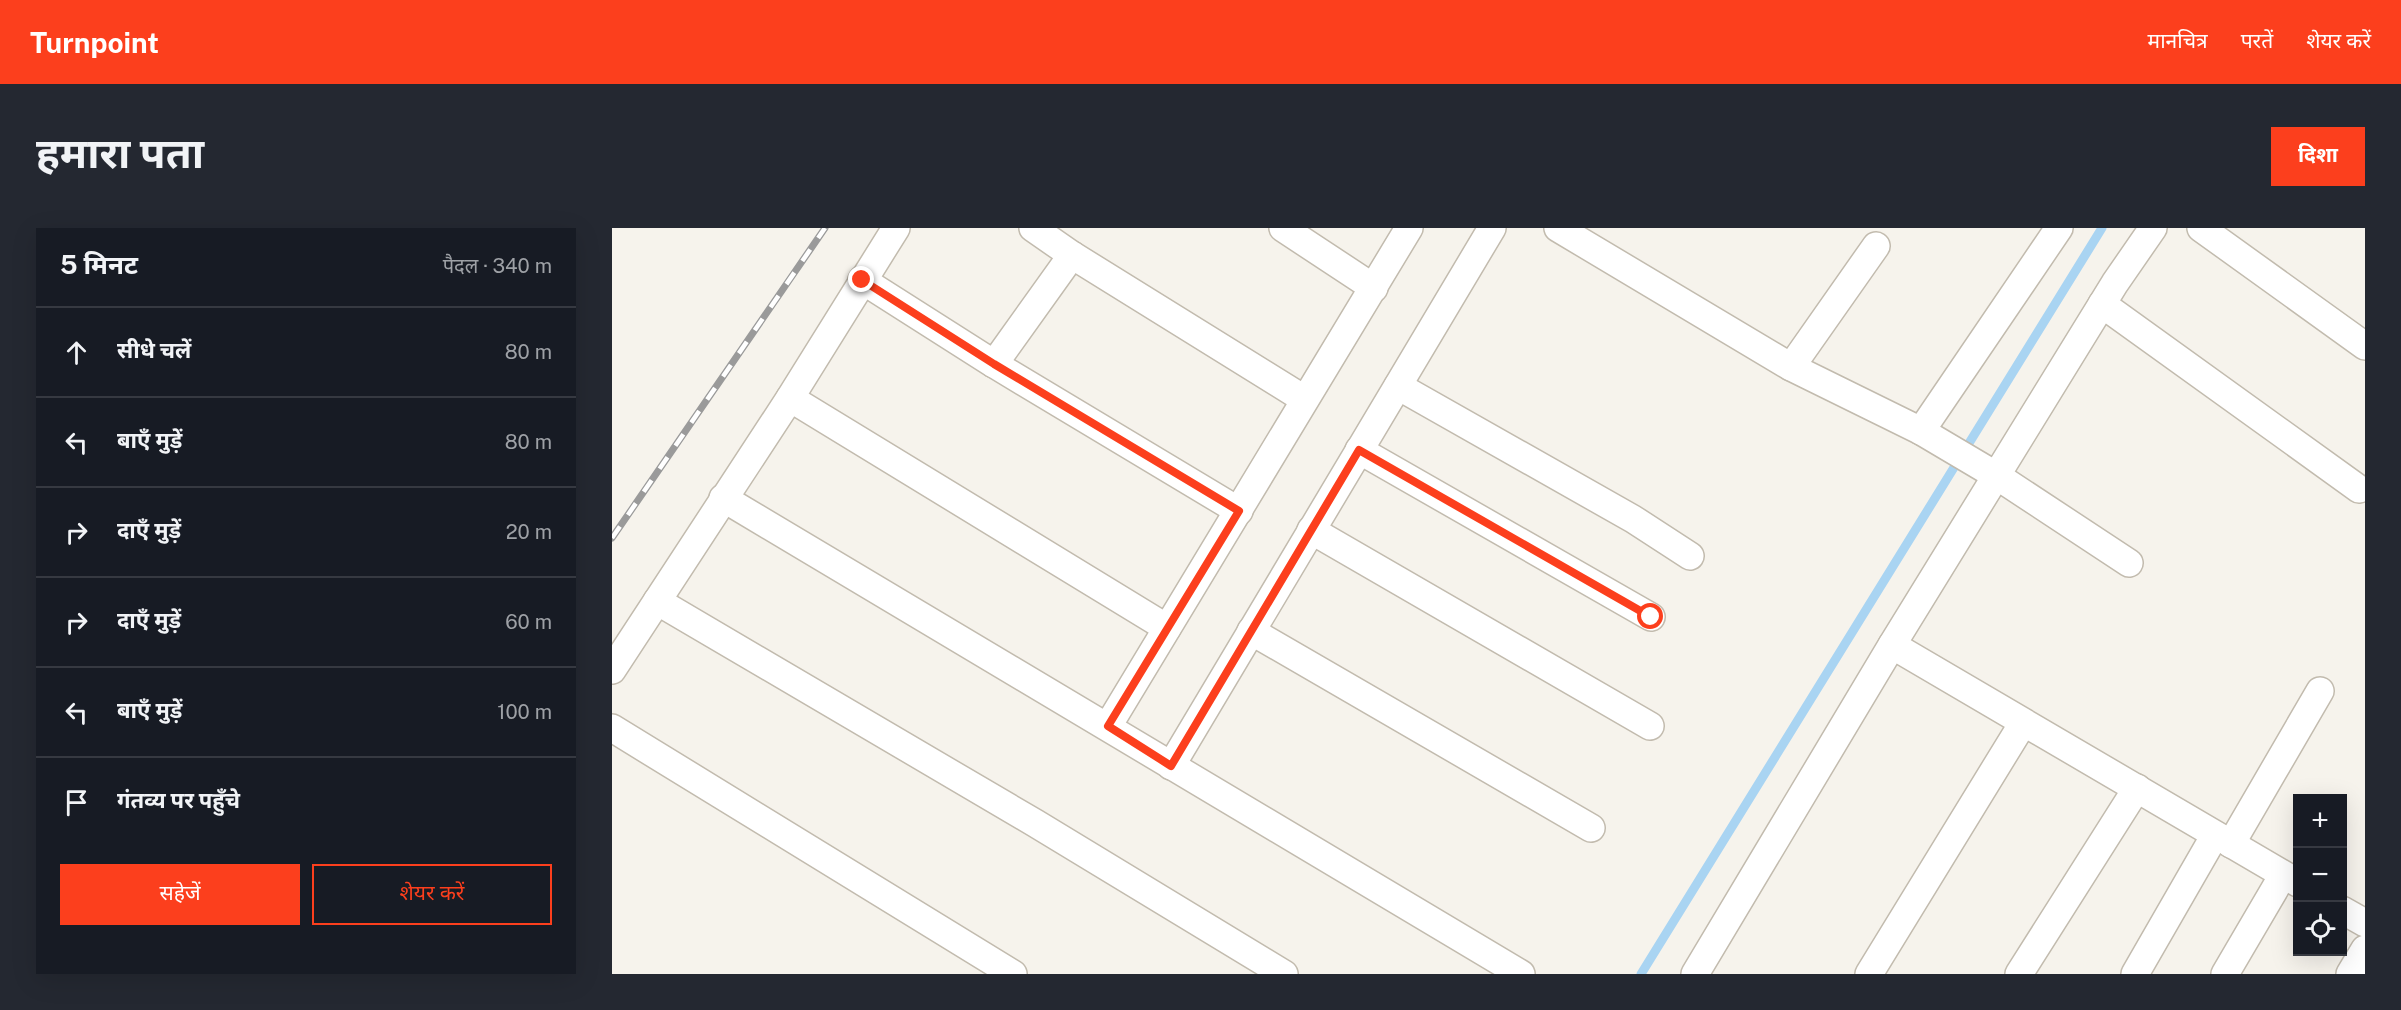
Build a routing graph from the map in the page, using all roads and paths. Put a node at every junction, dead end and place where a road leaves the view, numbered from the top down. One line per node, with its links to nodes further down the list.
1 (896, 228): 12 (street)
2 (1033, 228): 11 (street)
3 (1283, 228): 13 (street)
4 (1409, 228): 13 (street)
5 (1492, 228): 18 (street)
6 (1558, 228): 17 (street)
7 (2059, 228): 21 (street)
8 (2153, 228): 14 (street)
9 (2201, 228): 15 (street)
10 (1876, 246): 17 (street)
11 (1072, 255): 16 (street); 20 (street)
12 (862, 280): 16 (street); 19 (street)
13 (1374, 288): 20 (street)
14 (2103, 304): 23 (street); 24 (street)
15 (2365, 346)
16 (994, 364): 26 (street)
17 (1791, 367): 21 (street)
18 (1398, 386): 22 (street); 28 (street)
19 (790, 398): 25 (street); 32 (street)
20 (1304, 399): 26 (street)
21 (1921, 432): 23 (street)
22 (1359, 450): 27 (street); 31 (street)
23 (1997, 476): 29 (street); 34 (street)
24 (2359, 489)
25 (723, 498): 30 (street); 38 (street)
26 (1239, 511): 32 (street)
27 (1311, 530): 33 (street); 39 (street)
28 (1690, 556)
29 (2129, 563)
30 (657, 601): 35 (street); 51 (street)
31 (1651, 617)
32 (1167, 628): 38 (street)
33 (1251, 631): 41 (street); 43 (street)
34 (1892, 645): 37 (street); 52 (street)
35 (612, 670)
36 (2320, 691): 44 (street)
37 (2023, 723): 42 (street); 53 (street)
38 (1108, 726): 41 (street)
39 (1650, 726)
40 (612, 728): 50 (street)
41 (1171, 766): 49 (street)
42 (2137, 788): 44 (street); 54 (street)
43 (1591, 828)
44 (2223, 840): 45 (street); 55 (street)
45 (2290, 879): 56 (street)
46 (2347, 912): 47 (street)
47 (2365, 923)
48 (2365, 950): 57 (street)
49 (1518, 973)
50 (1013, 974)
51 (1284, 974)
52 (1695, 974)
53 (1869, 974)
54 (2019, 974)
55 (2135, 974)
56 (2225, 974)
57 (2350, 974)

